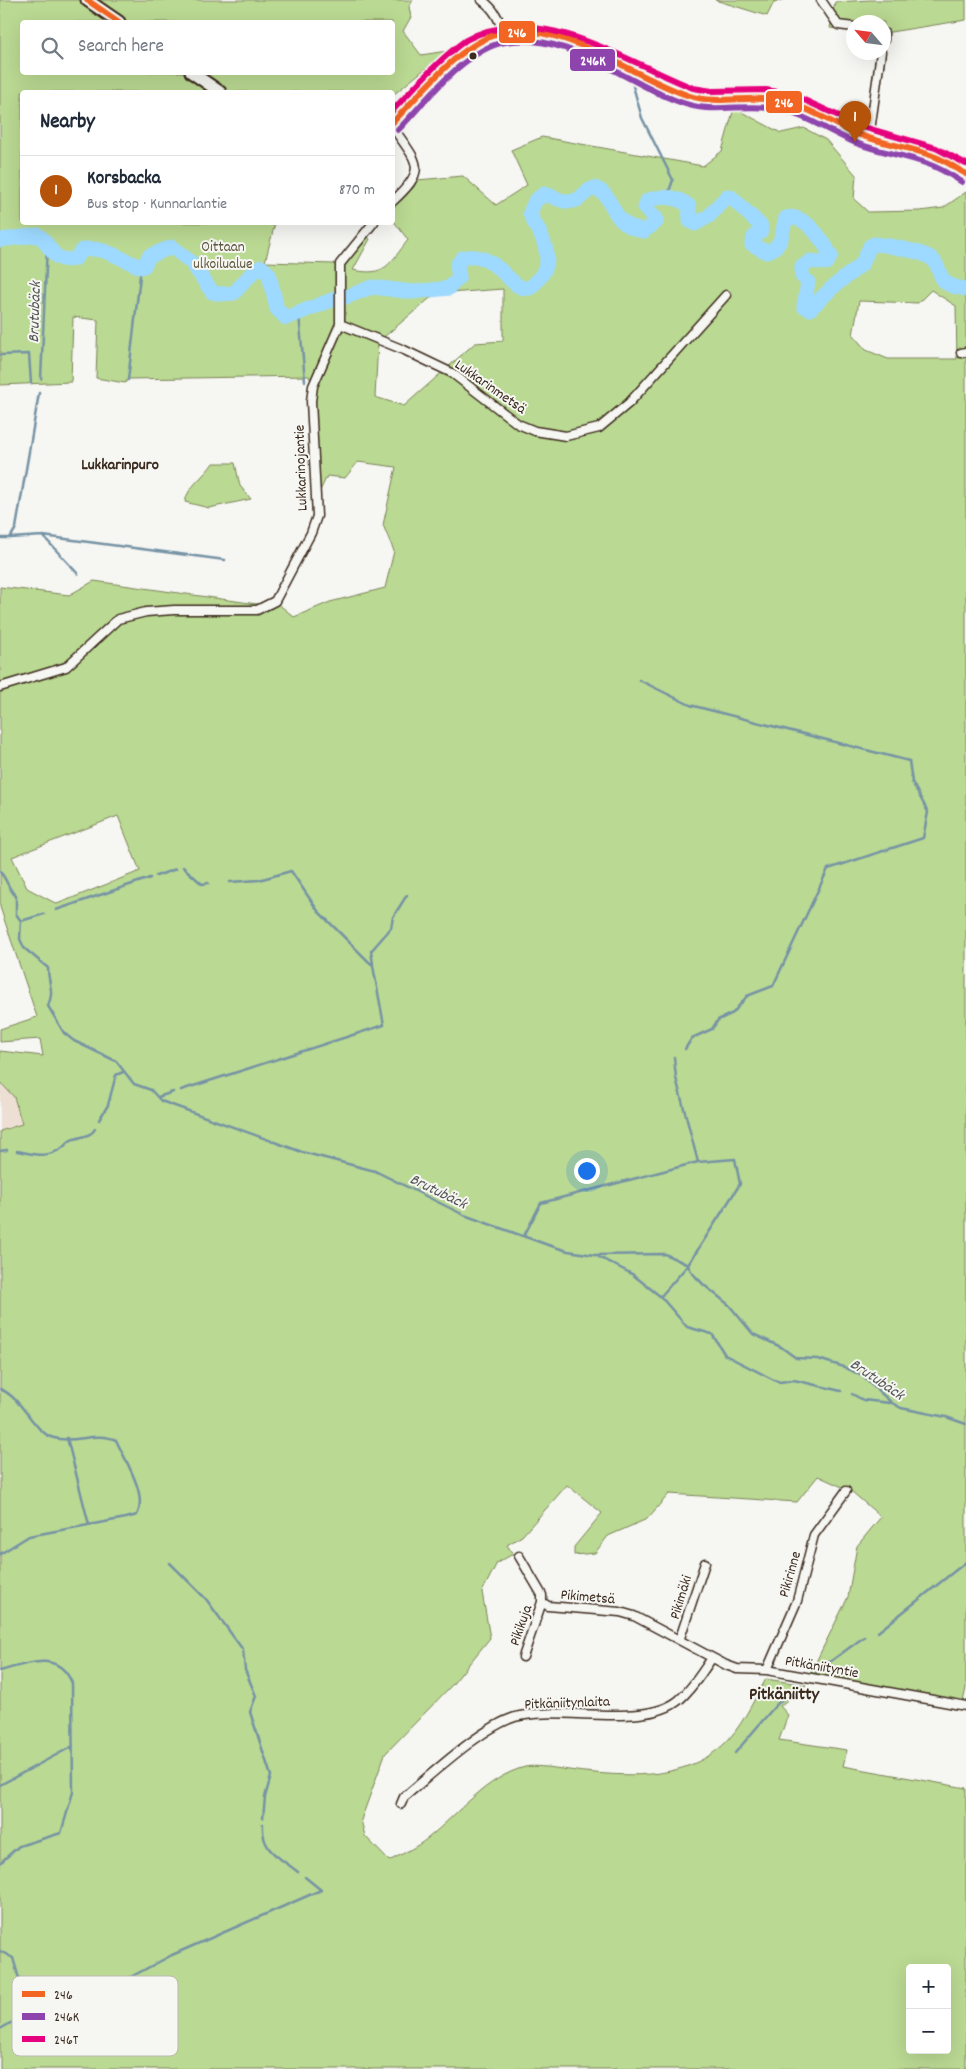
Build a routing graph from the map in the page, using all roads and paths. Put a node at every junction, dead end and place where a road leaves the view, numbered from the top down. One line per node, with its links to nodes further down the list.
1 (87, 0): 4 (main road)
2 (482, 0): 6 (street)
3 (821, 0): 5 (street)
4 (116, 20)
5 (846, 26)
6 (503, 33): 10 (main road); 12 (main road)
7 (880, 60): 12 (street)
8 (194, 75): 9 (main road)
9 (217, 90)
10 (395, 122)
11 (395, 130): 14 (street)
12 (869, 138): 13 (main road)
13 (966, 174)
14 (395, 199)
15 (372, 225): 17 (street, Lukkarinojantie)
16 (726, 295): 17 (street, Lukkarinmetsä)
17 (340, 324): 18 (street, Lukkarinojantie)
18 (0, 687)
19 (846, 1491): 26 (street, Pikirinne)
20 (519, 1556): 22 (street, Pikimetsä)
21 (705, 1563): 23 (street, Pikimäki)
22 (542, 1602): 23 (street, Pikimetsä); 24 (street, Pikikuja)
23 (680, 1638): 25 (street, Pitkäniityntie)
24 (523, 1657)
25 (712, 1658): 26 (street, Pitkäniityntie); 28 (street, Pitkäniitynlaita)
26 (767, 1670): 27 (street, Pitkäniityntie)
27 (966, 1706)
28 (401, 1804)

